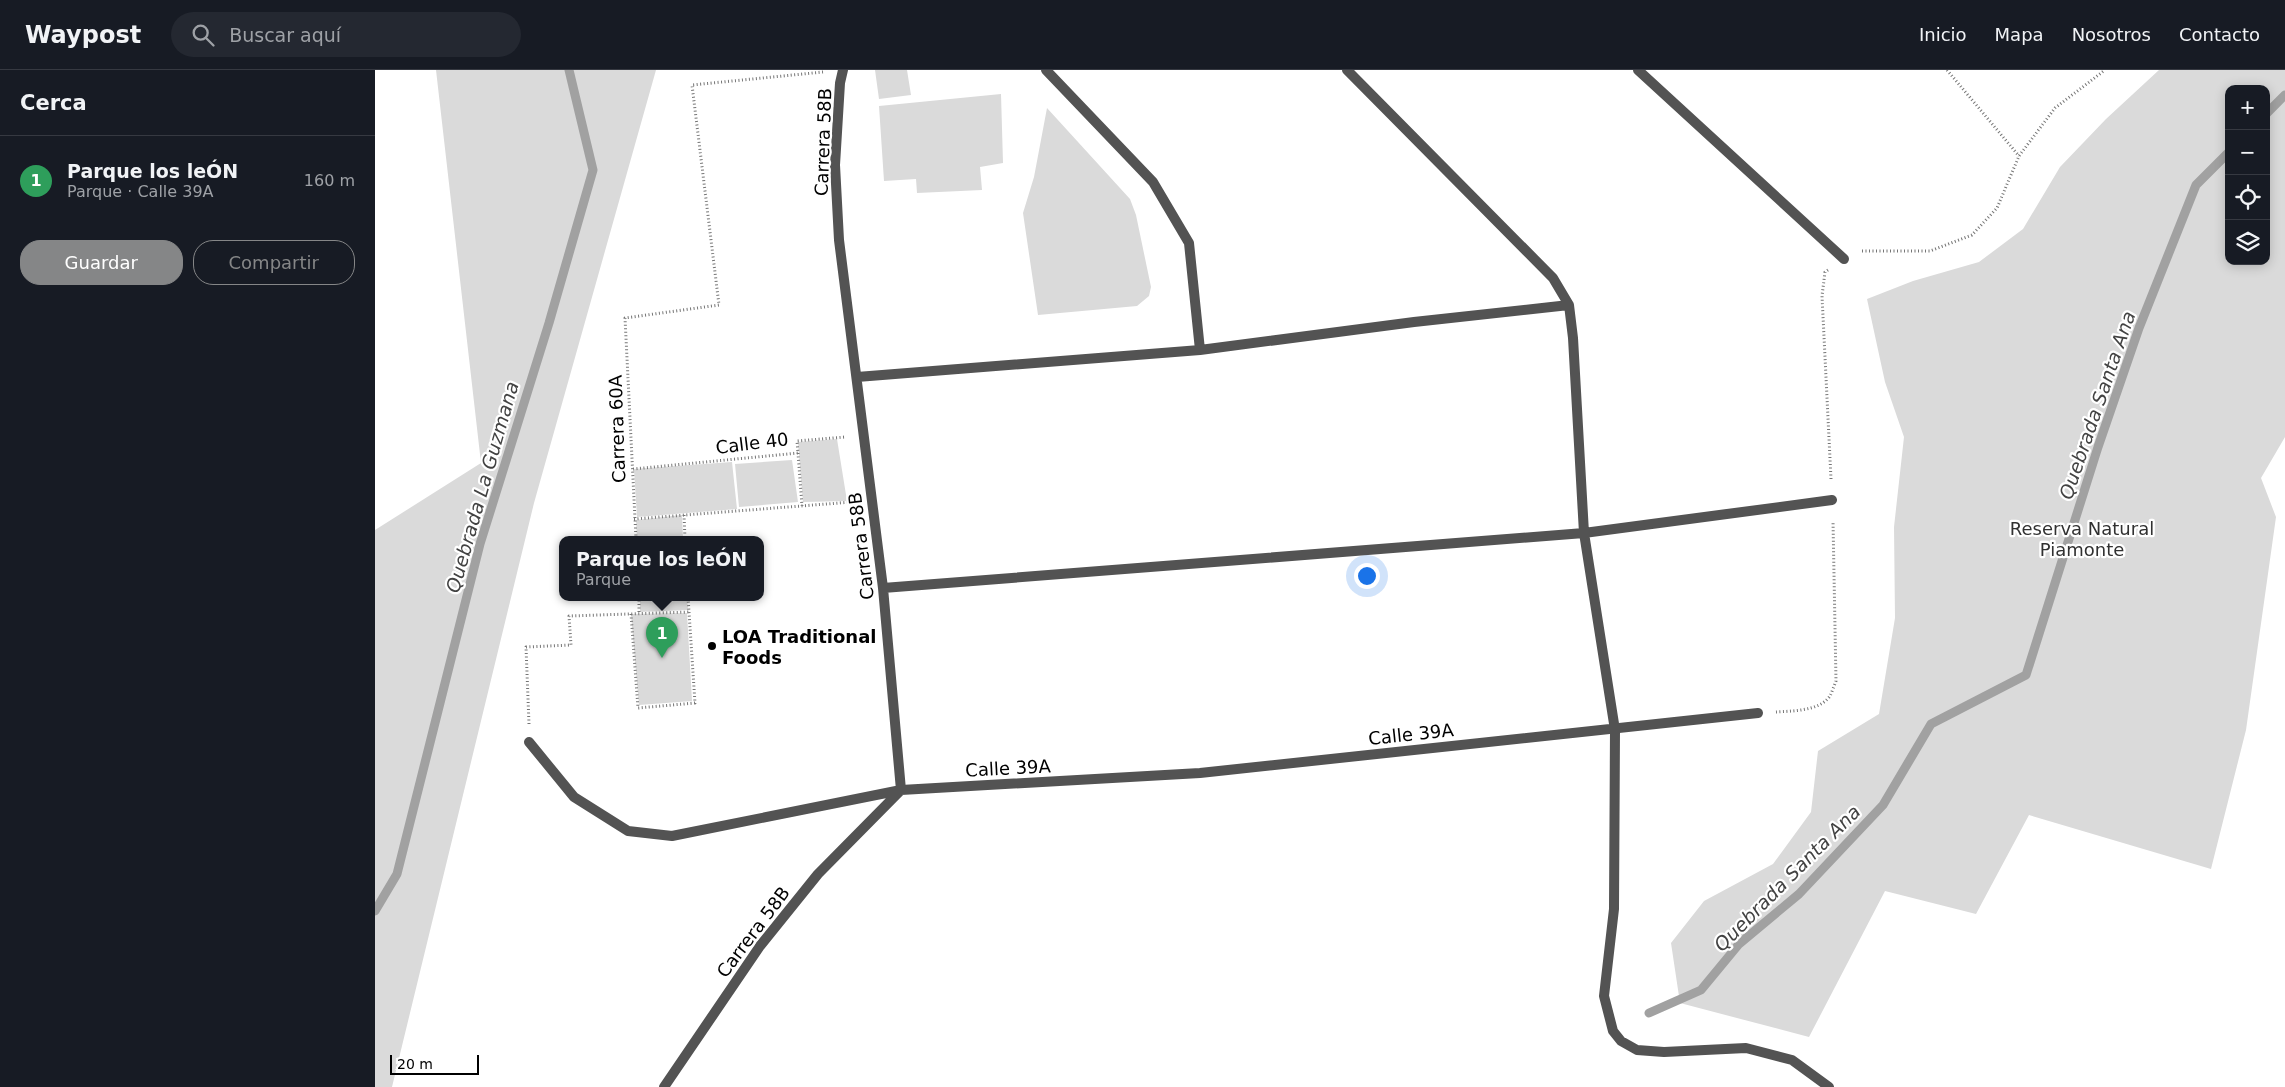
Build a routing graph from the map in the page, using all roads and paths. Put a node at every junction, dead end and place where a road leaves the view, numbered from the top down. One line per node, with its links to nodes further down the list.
1 (843, 70): 13 (street, Carrera 58B)
2 (1045, 70): 12 (street)
3 (1347, 70): 11 (street)
4 (1638, 70): 9 (street)
5 (1947, 70): 8 (path)
6 (2105, 70): 8 (path)
7 (830, 71): 16 (path, Carrera 60A)
8 (2019, 156): 9 (path)
9 (1843, 259): 10 (path)
10 (1825, 272)
11 (1569, 305): 12 (street); 22 (street)
12 (1200, 350): 13 (street)
13 (857, 377): 14 (street, Carrera 58B)
14 (864, 436): 15 (path, Calle 40); 18 (street, Carrera 58B)
15 (798, 453): 16 (path, Calle 40); 19 (path)
16 (633, 469): 21 (path, Carrera 60A)
17 (1832, 500): 22 (street)
18 (872, 501): 19 (path); 25 (street, Carrera 58B)
19 (802, 506): 20 (path)
20 (684, 516): 21 (path); 24 (path)
21 (635, 519): 23 (path, Carrera 60A)
22 (1584, 533): 25 (street); 32 (street)
23 (635, 536)
24 (685, 536)
25 (883, 588): 34 (street, Carrera 58B)
26 (639, 601): 29 (path)
27 (688, 601): 28 (path)
28 (689, 612): 29 (path); 30 (path)
29 (639, 613): 30 (path)
30 (631, 614): 33 (path)
31 (1757, 714): 32 (street, Calle 39A)
32 (1615, 730): 34 (street, Calle 39A); 36 (street)
33 (529, 742): 34 (street, Calle 39A)
34 (901, 790): 35 (street, Carrera 58B)
35 (664, 1087)
36 (1829, 1087)

